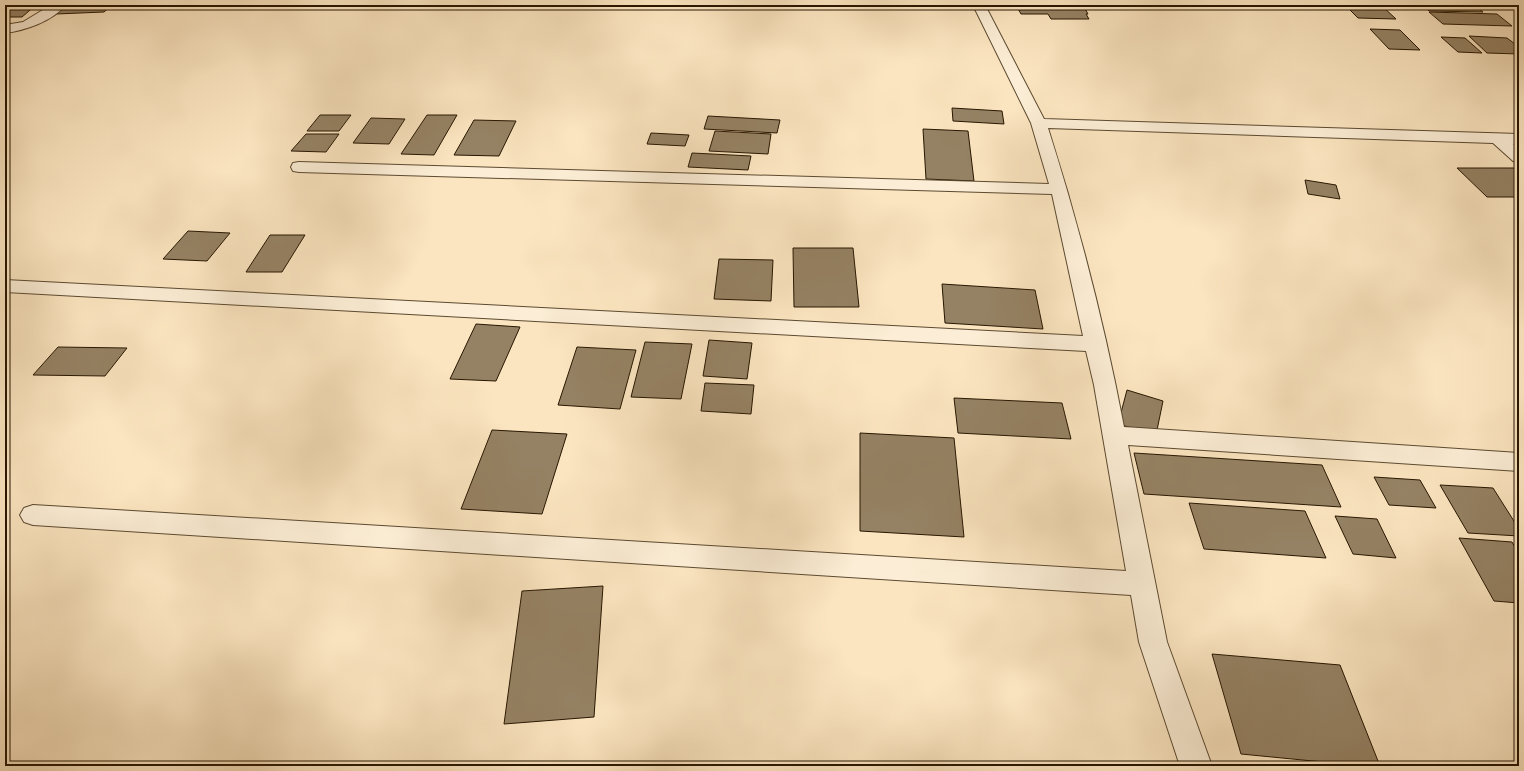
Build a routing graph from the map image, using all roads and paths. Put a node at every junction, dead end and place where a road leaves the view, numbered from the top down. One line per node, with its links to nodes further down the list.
1 (58, 5): 3 (street)
2 (979, 5): 4 (street)
3 (5, 28)
4 (1039, 123): 5 (street); 9 (street)
5 (1497, 138): 6 (street); 7 (street)
6 (1519, 139)
7 (1519, 158)
8 (298, 167): 9 (street)
9 (1059, 189): 11 (street)
10 (5, 286): 11 (street)
11 (1095, 344): 12 (street)
12 (1114, 435): 13 (street); 15 (street)
13 (1519, 462)
14 (33, 515): 15 (street)
15 (1143, 584): 16 (street)
16 (1196, 766)

